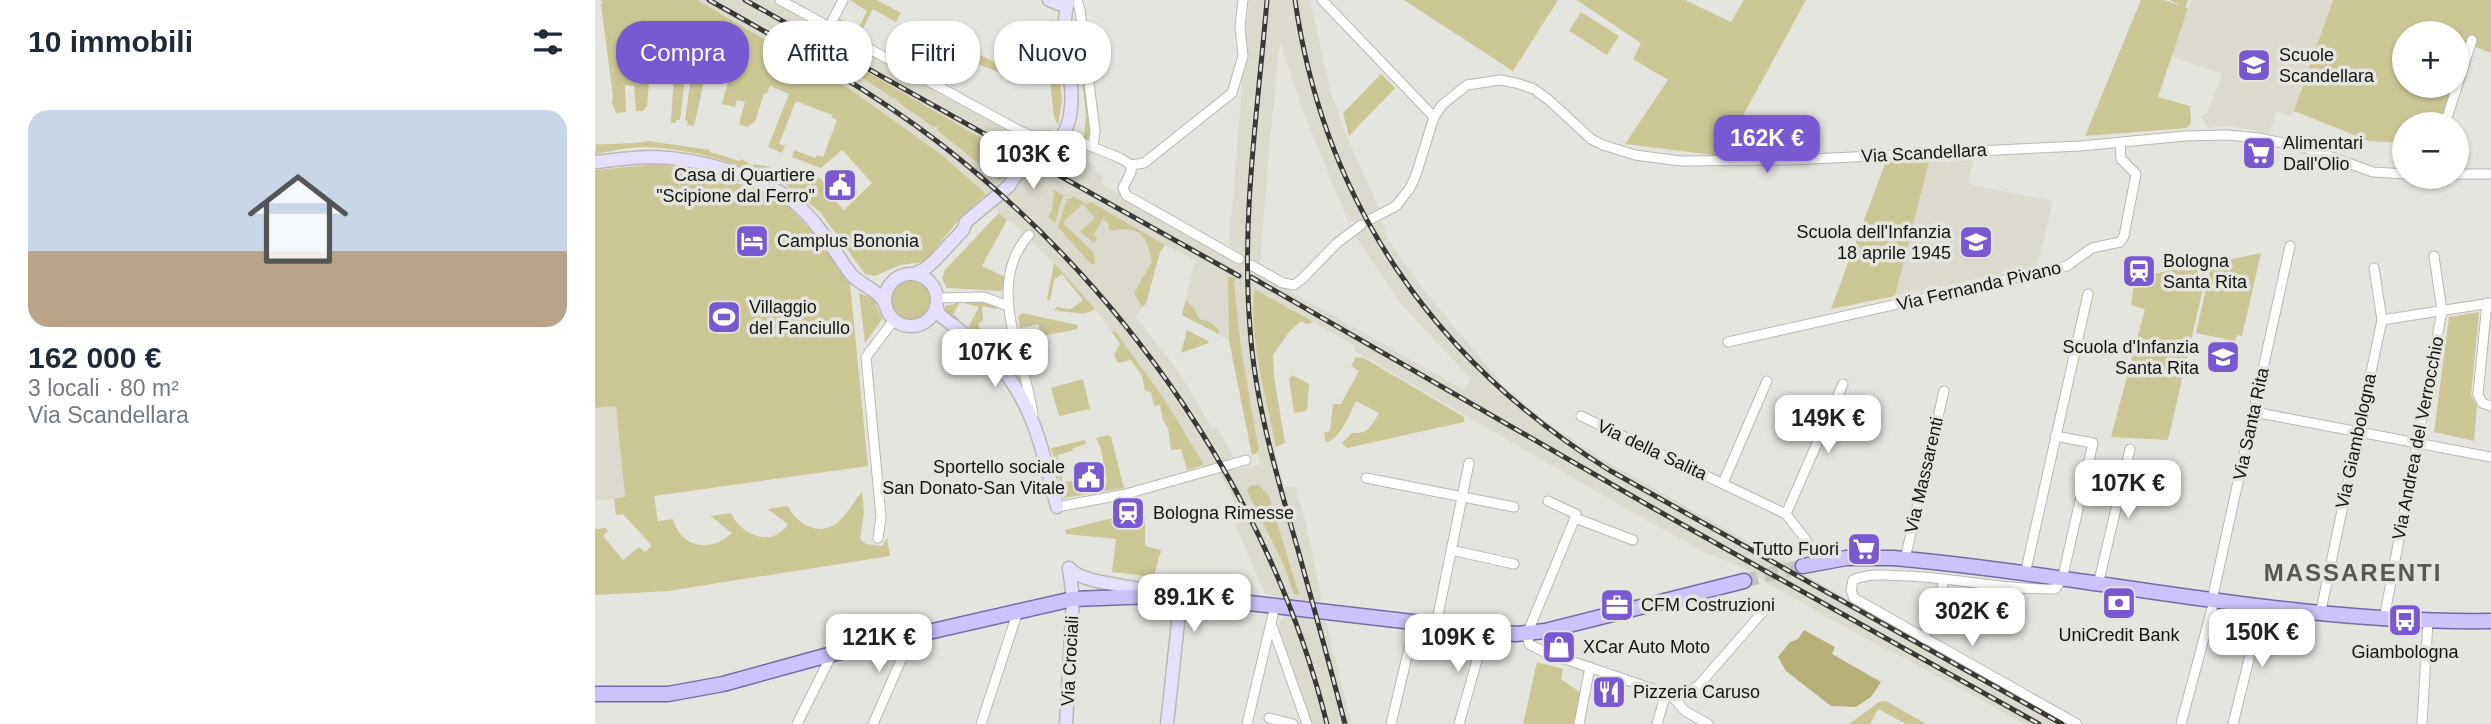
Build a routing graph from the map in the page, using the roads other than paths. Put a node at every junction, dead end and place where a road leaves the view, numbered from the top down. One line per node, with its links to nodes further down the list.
1 (780, 0): 8 (street)
2 (843, 0): 9 (street)
3 (1069, 0): 7 (main road); 11 (main road)
4 (1077, 0): 19 (street)
5 (1243, 0): 21 (street)
6 (1322, 0): 16 (street)
7 (1051, 1): 10 (main road)
8 (818, 21)
9 (832, 21)
10 (1062, 21)
11 (1066, 21)
12 (2472, 40): 15 (street)
13 (872, 50): 17 (street)
14 (1070, 84): 17 (main road)
15 (2449, 112)
16 (1434, 117): 18 (street, Via Scandellara); 26 (street, Via Scandellara)
17 (1055, 141): 19 (street, bridge)
18 (2120, 143): 23 (street, Via Scandellara); 49 (street, Via Fernanda Pivano)
19 (1092, 146): 21 (street)
20 (595, 162): 37 (main road)
21 (1131, 166): 32 (street)
22 (1030, 167): 30 (main road)
23 (2392, 173)
24 (2469, 174): 25 (street)
25 (2491, 174)
26 (1371, 219)
27 (1361, 225): 33 (street)
28 (1030, 234): 43 (street)
29 (2290, 246): 56 (street, Via Santa Rita)
30 (947, 249): 35 (main road); 38 (main road)
31 (2434, 256): 44 (street, Via Andrea del Verrocchio)
32 (1239, 259)
33 (1251, 265)
34 (2374, 268): 47 (street, Via Giambologna)
35 (914, 274): 36 (main road); 38 (main road)
36 (892, 282): 37 (main road); 40 (main road)
37 (866, 285): 40 (main road)
38 (932, 285): 41 (main road)
39 (2088, 295): 60 (street)
40 (885, 303): 45 (main road)
41 (936, 303): 43 (street); 46 (main road); 48 (main road)
42 (2489, 303): 44 (street); 55 (street)
43 (1008, 306): 50 (street)
44 (2442, 311): 47 (street); 61 (street, Via Andrea del Verrocchio)
45 (894, 320): 46 (main road); 74 (street)
46 (926, 320): 48 (main road)
47 (2382, 320): 59 (street, Via Giambologna)
48 (957, 330): 51 (main road)
49 (1728, 342)
50 (1024, 373): 51 (street); 58 (street)
51 (1009, 379): 58 (main road)
52 (1767, 381): 67 (street, Via della Salita)
53 (1843, 384): 72 (street)
54 (1944, 391): 77 (street, Via Massarenti)
55 (2491, 407)
56 (2253, 412): 59 (street); 89 (street, Via Santa Rita)
57 (1581, 416): 67 (street, Via della Salita)
58 (1033, 421): 71 (main road)
59 (2358, 432): 61 (street); 94 (street, Via Giambologna)
60 (2055, 436): 81 (street); 83 (street)
61 (2417, 443): 63 (street); 95 (street, Via Andrea del Verrocchio)
62 (2130, 449): 85 (street)
63 (2491, 457)
64 (1246, 460): 71 (street)
65 (1469, 463): 68 (street)
66 (1366, 478): 68 (street)
67 (1723, 483): 72 (street, Via della Salita)
68 (1462, 497): 70 (street); 76 (street)
69 (1548, 501): 73 (street)
70 (1514, 506)
71 (1057, 507)
72 (1786, 514): 78 (street, Via della Salita)
73 (1575, 518): 75 (street); 102 (street)
74 (878, 538)
75 (1633, 540)
76 (1451, 550): 79 (street); 100 (street)
77 (1905, 559): 78 (main road); 81 (main road)
78 (1820, 562): 80 (main road)
79 (1514, 564)
80 (1803, 566)
81 (2025, 574): 83 (main road)
82 (1944, 579): 83 (street); 104 (street); 104 (street)
83 (2063, 580): 85 (main road)
84 (1744, 581): 102 (main road)
85 (2098, 585): 89 (main road)
86 (1164, 595): 87 (main road); 88 (main road); 88 (main road, Via Crociali)
87 (1181, 595): 90 (main road); 114 (main road)
88 (1073, 599): 93 (main road); 113 (main road, Via Crociali)
89 (2213, 601): 92 (main road); 124 (street, Via Santa Rita)
90 (1275, 606): 98 (street); 99 (main road)
91 (1767, 607): 108 (street)
92 (2262, 607): 94 (main road); 125 (street)
93 (1018, 611): 103 (main road); 112 (street)
94 (2320, 615): 95 (main road)
95 (2384, 619): 96 (main road)
96 (2428, 621): 97 (main road); 126 (street)
97 (2491, 621)
98 (1271, 623): 115 (street); 117 (street)
99 (1415, 623): 100 (main road); 118 (street)
100 (1436, 625): 101 (main road)
101 (1485, 632): 102 (main road); 119 (street)
102 (1527, 634): 106 (street)
103 (912, 635): 105 (main road); 111 (street)
104 (1923, 638): 123 (street)
105 (832, 654): 107 (main road); 110 (street)
106 (1590, 667): 108 (street); 120 (street)
107 (595, 694)
108 (1668, 694): 121 (street); 122 (street)
109 (1269, 719): 116 (street)
110 (797, 724)
111 (873, 724)
112 (981, 724)
113 (1066, 724)
114 (1167, 724)
115 (1247, 724)
116 (1293, 724)
117 (1307, 724)
118 (1391, 724)
119 (1459, 724)
120 (1579, 724)
121 (1657, 724)
122 (1708, 724)
123 (2077, 724)
124 (2181, 724)
125 (2233, 724)
126 (2422, 724)

